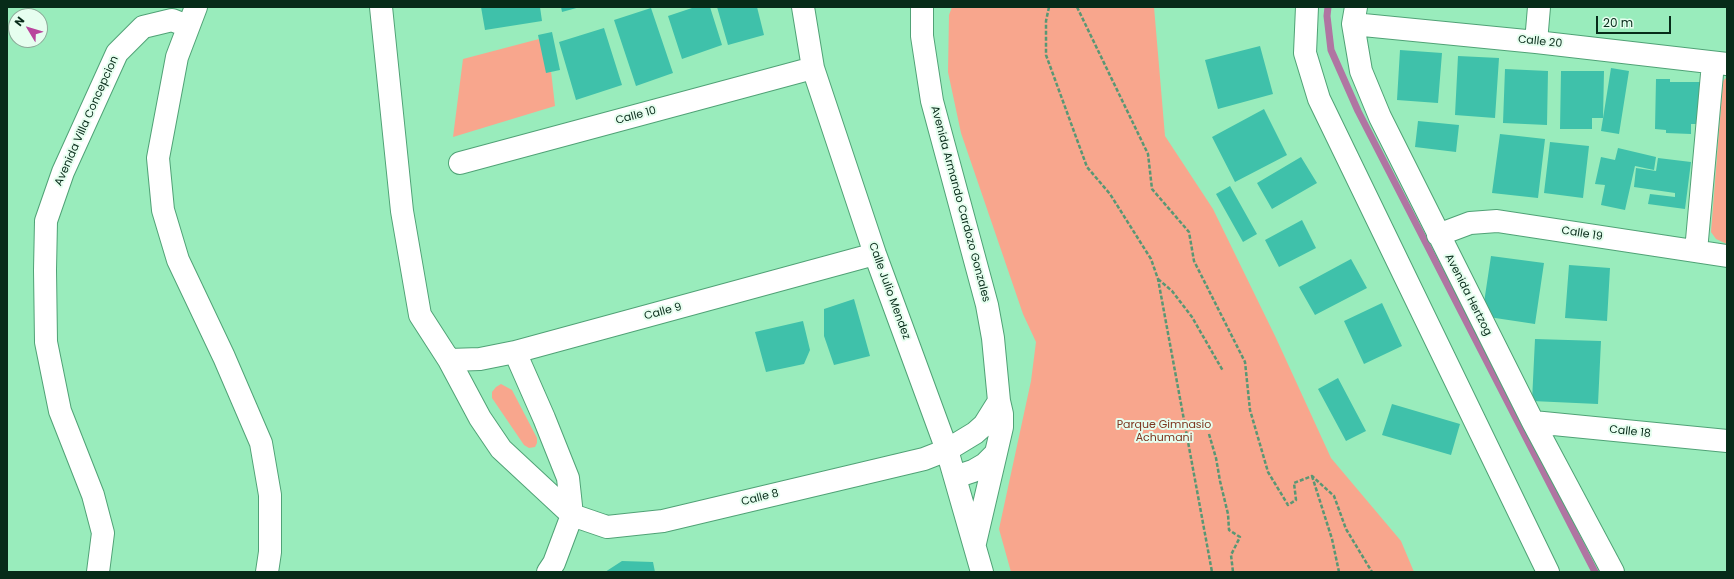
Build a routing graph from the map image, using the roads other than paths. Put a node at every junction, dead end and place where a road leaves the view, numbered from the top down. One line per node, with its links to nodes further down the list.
1 (381, 7): 17 (street)
2 (803, 7): 10 (street, Calle Julio Mendez)
3 (922, 7): 18 (street, Avenida Armando Cardozo Gonzales)
4 (1307, 7): 30 (street)
5 (1539, 7): 8 (street)
6 (192, 16): 26 (street, Avenida Villa Concepcion); 27 (street)
7 (1354, 16): 8 (street, Calle 20); 12 (street, Avenida Hertzog)
8 (1536, 42): 9 (street, Calle 20)
9 (1720, 63): 13 (street)
10 (813, 68): 11 (street, Calle 10); 14 (street, Calle Julio Mendez)
11 (460, 163)
12 (1438, 235): 13 (street, Calle 19); 19 (street, Avenida Hertzog)
13 (1696, 251): 15 (street, Calle 19)
14 (875, 254): 16 (street, Calle 9); 21 (street, Calle Julio Mendez)
15 (1727, 256)
16 (515, 352): 17 (street, Calle 9); 24 (street)
17 (448, 360): 24 (street)
18 (999, 401): 21 (street); 22 (street, Avenida Armando Cardozo Gonzales)
19 (1533, 422): 20 (street, Calle 18); 31 (street, Avenida Hertzog)
20 (1727, 441)
21 (947, 450): 23 (street, Calle Julio Mendez); 24 (street, Calle 8)
22 (996, 453): 23 (street); 25 (street, Avenida Armando Cardozo Gonzales)
23 (954, 477): 25 (street, Calle Julio Mendez)
24 (572, 515): 28 (street)
25 (975, 544): 29 (street, Calle Julio Mendez)
26 (98, 572)
27 (267, 572)
28 (548, 572)
29 (982, 572)
30 (1548, 572)
31 (1613, 572)

